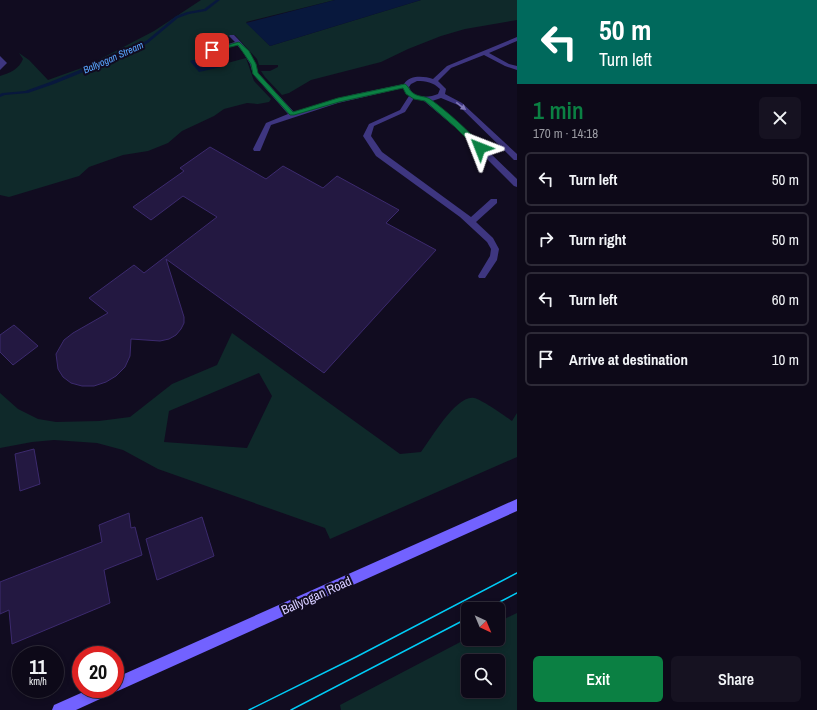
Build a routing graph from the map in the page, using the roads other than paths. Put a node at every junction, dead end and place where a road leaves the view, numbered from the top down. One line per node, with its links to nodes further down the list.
1 (232, 36): 3 (lane)
2 (517, 39): 5 (lane)
3 (239, 44): 4 (lane); 14 (lane)
4 (212, 50)
5 (484, 52): 8 (lane); 9 (lane)
6 (0, 58): 7 (lane)
7 (0, 68)
8 (517, 68)
9 (434, 81): 10 (lane); 11 (lane)
10 (405, 86): 12 (lane); 14 (lane)
11 (441, 95): 13 (lane); 16 (lane, one-way to 16)
12 (412, 96): 13 (lane); 19 (lane)
13 (427, 100): 17 (lane)
14 (292, 114): 15 (lane)
15 (257, 148)
16 (517, 158)
17 (517, 184)
18 (494, 202): 19 (lane)
19 (471, 222): 20 (lane)
20 (482, 276)
21 (517, 505): 22 (street, Ballyogan Road)
22 (124, 681)
23 (86, 698): 24 (street)
24 (59, 710)

